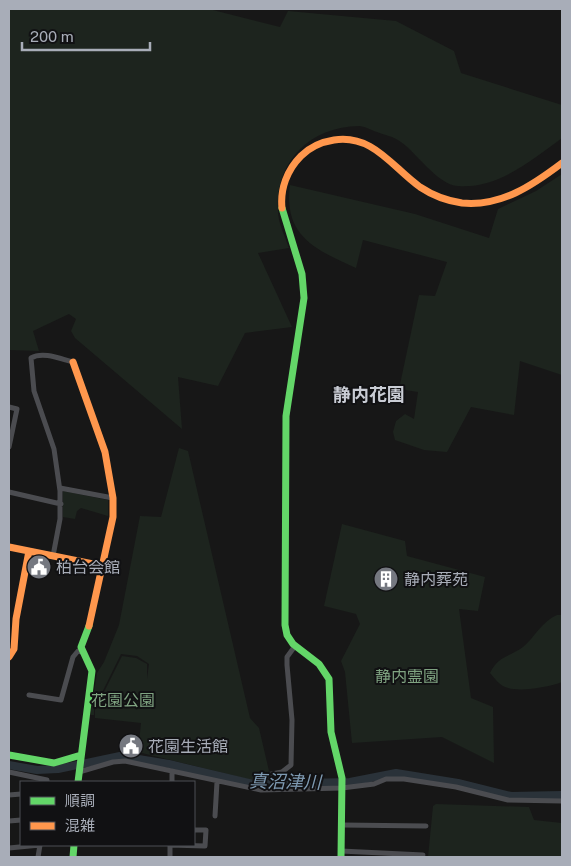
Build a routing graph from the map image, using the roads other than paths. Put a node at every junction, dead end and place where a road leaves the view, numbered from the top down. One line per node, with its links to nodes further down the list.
1 (562, 163): 14 (street)
2 (74, 362): 5 (street); 7 (street)
3 (9, 407): 4 (street)
4 (9, 447)
5 (60, 488): 7 (street); 8 (street)
6 (9, 492): 8 (street)
7 (113, 498): 12 (street)
8 (61, 504): 11 (street)
9 (9, 547): 10 (street)
10 (29, 551): 11 (street); 13 (street)
11 (53, 556): 12 (street)
12 (103, 566): 15 (street)
13 (12, 628): 16 (street)
14 (296, 646): 27 (street); 28 (street)
15 (82, 652): 17 (street); 19 (street)
16 (9, 657)
17 (29, 695)
18 (9, 755): 19 (street)
19 (80, 757): 20 (street)
20 (79, 770): 21 (street); 24 (street)
21 (172, 771): 25 (street); 26 (street)
22 (9, 772): 23 (street)
23 (47, 781)
24 (78, 781)
25 (172, 781)
26 (217, 782): 28 (street); 30 (street)
27 (342, 784): 28 (street); 29 (street); 31 (street)
28 (261, 789)
29 (562, 801)
30 (215, 816)
31 (342, 824): 32 (street); 37 (street)
32 (426, 826)
33 (195, 830): 35 (street)
34 (30, 846): 36 (street)
35 (195, 846)
36 (9, 848)
37 (341, 854): 39 (street)
38 (423, 854): 39 (street)
39 (411, 856)

